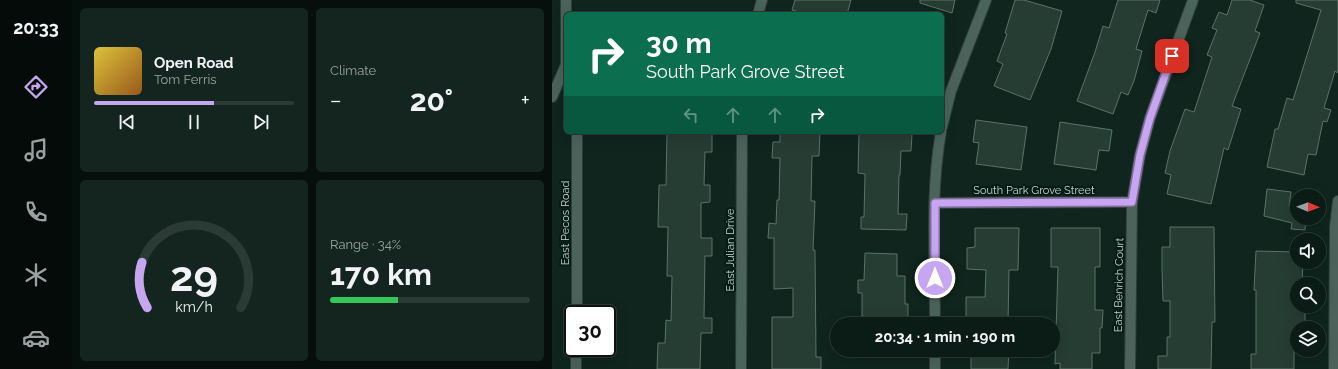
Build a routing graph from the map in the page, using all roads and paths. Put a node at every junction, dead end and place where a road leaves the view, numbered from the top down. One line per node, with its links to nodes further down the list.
1 (566, 0): 5 (street)
2 (762, 0): 6 (street)
3 (986, 0): 9 (street)
4 (1193, 0): 14 (street, East Benrich Court)
5 (566, 12)
6 (759, 12)
7 (564, 72): 8 (street)
8 (552, 97)
9 (944, 119)
10 (577, 134): 16 (street, East Pecos Road)
11 (742, 134): 22 (street, East Julian Drive)
12 (941, 134): 15 (street)
13 (1338, 201): 20 (street)
14 (1132, 202): 15 (street, South Park Grove Street); 24 (street, East Benrich Court)
15 (935, 203): 17 (street)
16 (576, 305)
17 (935, 317)
18 (576, 357): 21 (street)
19 (935, 357): 23 (street)
20 (1335, 363)
21 (576, 369)
22 (742, 369)
23 (935, 369)
24 (1130, 369)

